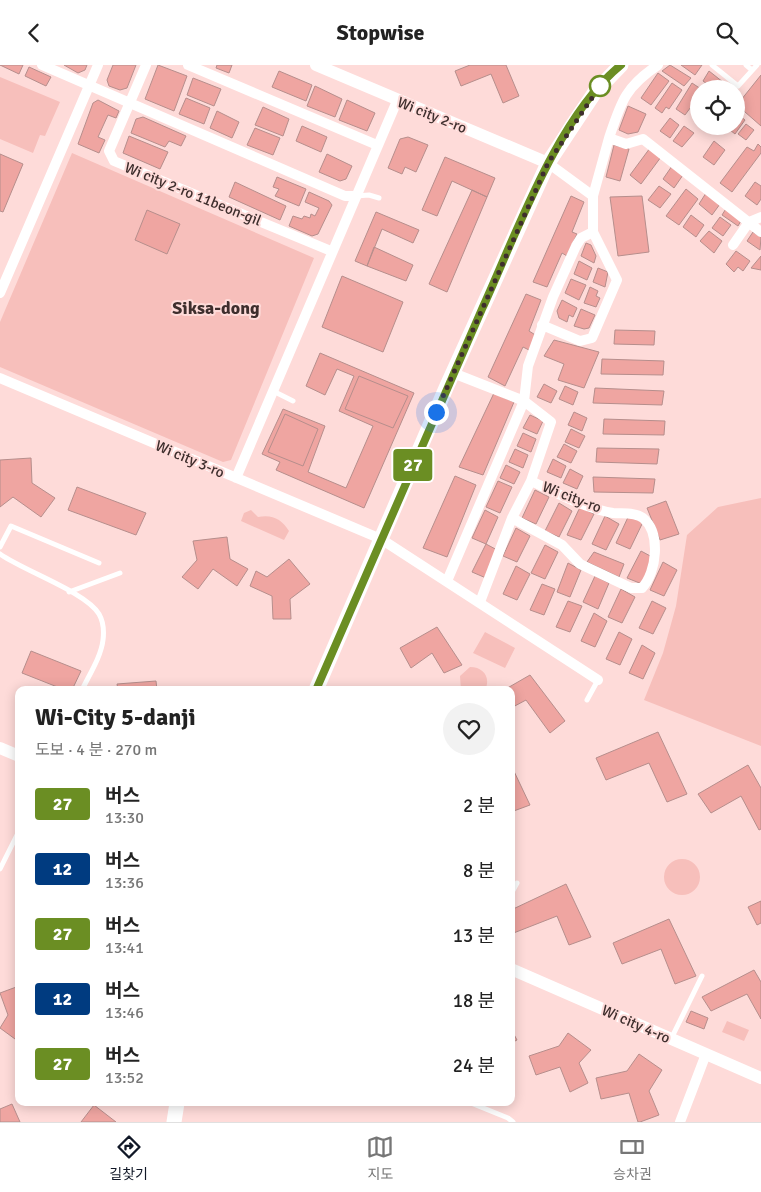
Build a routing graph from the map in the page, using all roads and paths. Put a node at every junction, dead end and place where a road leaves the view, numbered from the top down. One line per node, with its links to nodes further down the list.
1 (98, 65): 12 (street)
2 (146, 65): 14 (street, Wi city 2-ro 11beon-gil)
3 (188, 65): 16 (street)
4 (316, 65): 13 (street, Wi city 2-ro)
5 (621, 65): 17 (main road)
6 (658, 65): 15 (street)
7 (712, 65): 11 (lane)
8 (746, 65): 11 (lane)
9 (757, 65): 11 (lane)
10 (46, 66): 12 (street)
11 (752, 70)
12 (88, 85): 14 (street); 27 (street)
13 (397, 101): 16 (street); 17 (street, Wi city 2-ro)
14 (131, 102): 18 (street); 26 (street, Wi city 2-ro 11beon-gil)
15 (609, 137): 19 (street); 22 (street)
16 (377, 145): 18 (street)
17 (548, 163): 19 (street); 29 (main road)
18 (356, 196): 20 (lane); 26 (street)
19 (593, 196): 23 (street)
20 (379, 198)
21 (761, 217): 22 (street)
22 (749, 222): 24 (street); 25 (street)
23 (593, 232): 28 (street); 28 (street)
24 (761, 232)
25 (732, 245)
26 (331, 251): 31 (street)
27 (0, 293)
28 (542, 325): 33 (street)
29 (453, 373): 33 (street, Wi city-ro); 37 (main road)
30 (0, 378): 34 (street, Wi city 3-ro)
31 (273, 391): 32 (lane); 34 (street)
32 (293, 401)
33 (524, 401): 35 (street, Wi city-ro); 42 (street)
34 (236, 479): 37 (street, Wi city 3-ro)
35 (531, 481): 36 (street, Wi city-ro); 36 (street, Wi city-ro)
36 (512, 518): 44 (street)
37 (381, 539): 42 (street, Wi city 3-ro); 47 (main road)
38 (0, 547): 40 (lane)
39 (0, 554): 43 (lane)
40 (99, 563)
41 (120, 573): 43 (lane)
42 (446, 581): 44 (street, Wi city 3-ro)
43 (69, 592): 46 (lane)
44 (480, 602): 45 (street, Wi city 3-ro)
45 (598, 680): 48 (lane)
46 (84, 686)
47 (318, 686)
48 (587, 700)
49 (0, 748): 50 (street)
50 (15, 754)
51 (15, 839): 52 (lane)
52 (2, 866)
53 (517, 883): 54 (lane)
54 (515, 887)
55 (515, 971): 57 (street, Wi city 4-ro)
56 (702, 976): 57 (lane)
57 (671, 1040): 58 (street, Wi city 4-ro)
58 (706, 1054): 59 (street, Wi city 4-ro); 64 (street)
59 (761, 1078)
60 (176, 1106): 62 (main road)
61 (478, 1106): 63 (lane)
62 (174, 1122)
63 (512, 1122)
64 (680, 1122)

